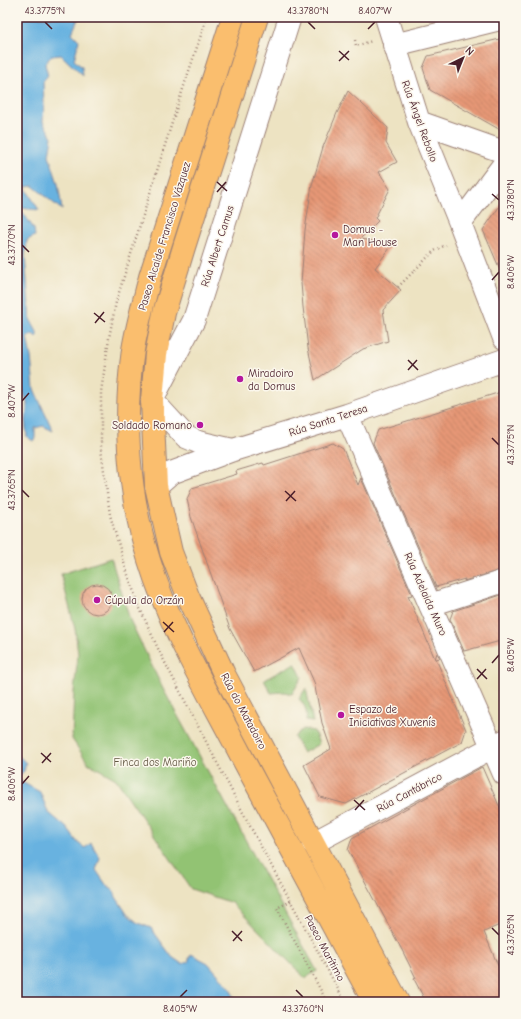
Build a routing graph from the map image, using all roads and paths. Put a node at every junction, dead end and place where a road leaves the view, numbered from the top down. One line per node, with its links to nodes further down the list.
1 (233, 17): 18 (main road, Paseo Alcalde Francisco Vázquez)
2 (258, 17): 14 (main road, Paseo Alcalde Francisco Vázquez)
3 (290, 17): 14 (street, Rúa Albert Camus)
4 (386, 17): 6 (street, Rúa Ángel Rebollo)
5 (504, 18): 6 (street)
6 (394, 45): 7 (street, Rúa Ángel Rebollo)
7 (419, 122): 8 (street); 10 (street, Rúa Ángel Rebollo)
8 (504, 152)
9 (504, 164): 10 (street)
10 (462, 230): 11 (path); 12 (street, Rúa Ángel Rebollo)
11 (398, 287)
12 (504, 338)
13 (504, 360): 15 (street, Rúa Santa Teresa)
14 (152, 400): 16 (street); 17 (main road, Rúa do Matadoiro)
15 (347, 415): 16 (street, Rúa Santa Teresa); 20 (street, Rúa Adelaida Muro)
16 (233, 450): 17 (street, Rúa Santa Teresa)
17 (156, 486): 18 (main road); 23 (main road, Rúa do Matadoiro)
18 (136, 508): 26 (main road, Rúa do Matadoiro)
19 (504, 581): 20 (street)
20 (430, 605): 21 (street, Rúa Adelaida Muro)
21 (498, 744): 22 (street, Rúa Adelaida Muro); 23 (street, Rúa Cantábrico)
22 (504, 774)
23 (313, 843): 27 (main road, Rúa do Matadoiro)
24 (327, 1002): 25 (path, Paseo Marítimo)
25 (345, 1002)
26 (374, 1002)
27 (398, 1002)

